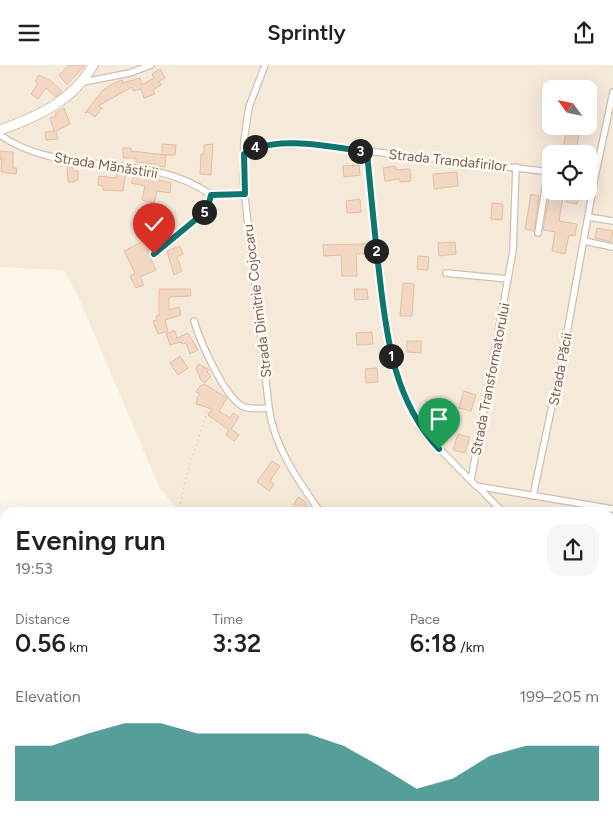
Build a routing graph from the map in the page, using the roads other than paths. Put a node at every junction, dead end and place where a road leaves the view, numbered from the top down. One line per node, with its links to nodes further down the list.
1 (93, 65): 4 (street)
2 (151, 65): 4 (street)
3 (265, 65): 8 (street, Strada Dimitrie Cojocaru)
4 (82, 82): 6 (street)
5 (613, 92): 12 (street, Strada Păcii)
6 (0, 130)
7 (0, 135): 16 (street, Strada Mănăstirii)
8 (244, 139): 9 (street, Strada Trandafirilor); 11 (street, Strada Dimitrie Cojocaru)
9 (258, 146): 10 (street, Strada Trandafirilor); 11 (street, Strada Trandafirilor)
10 (367, 152): 13 (street, Strada Trandafirilor); 29 (street)
11 (244, 154): 15 (street, Strada Dimitrie Cojocaru)
12 (597, 157)
13 (516, 167): 14 (street, Strada Trandafirilor); 26 (street, Strada Transformatorului)
14 (542, 170)
15 (245, 194): 16 (street); 28 (street, Strada Dimitrie Cojocaru)
16 (211, 195): 24 (street)
17 (544, 200): 21 (street, Strada Trandafirilor)
18 (590, 200): 19 (street, Strada Păcii)
19 (588, 217): 20 (street); 22 (street, Strada Păcii)
20 (613, 221)
21 (538, 233)
22 (584, 241): 23 (street); 31 (street, Strada Păcii)
23 (613, 247)
24 (154, 254)
25 (446, 273): 26 (street)
26 (508, 279): 29 (street, Strada Transformatorului)
27 (194, 321): 28 (street)
28 (269, 408): 32 (street, Strada Dimitrie Cojocaru)
29 (471, 480): 30 (street)
30 (476, 485): 31 (street); 33 (street)
31 (533, 495): 34 (street)
32 (317, 507)
33 (498, 507)
34 (602, 507)

